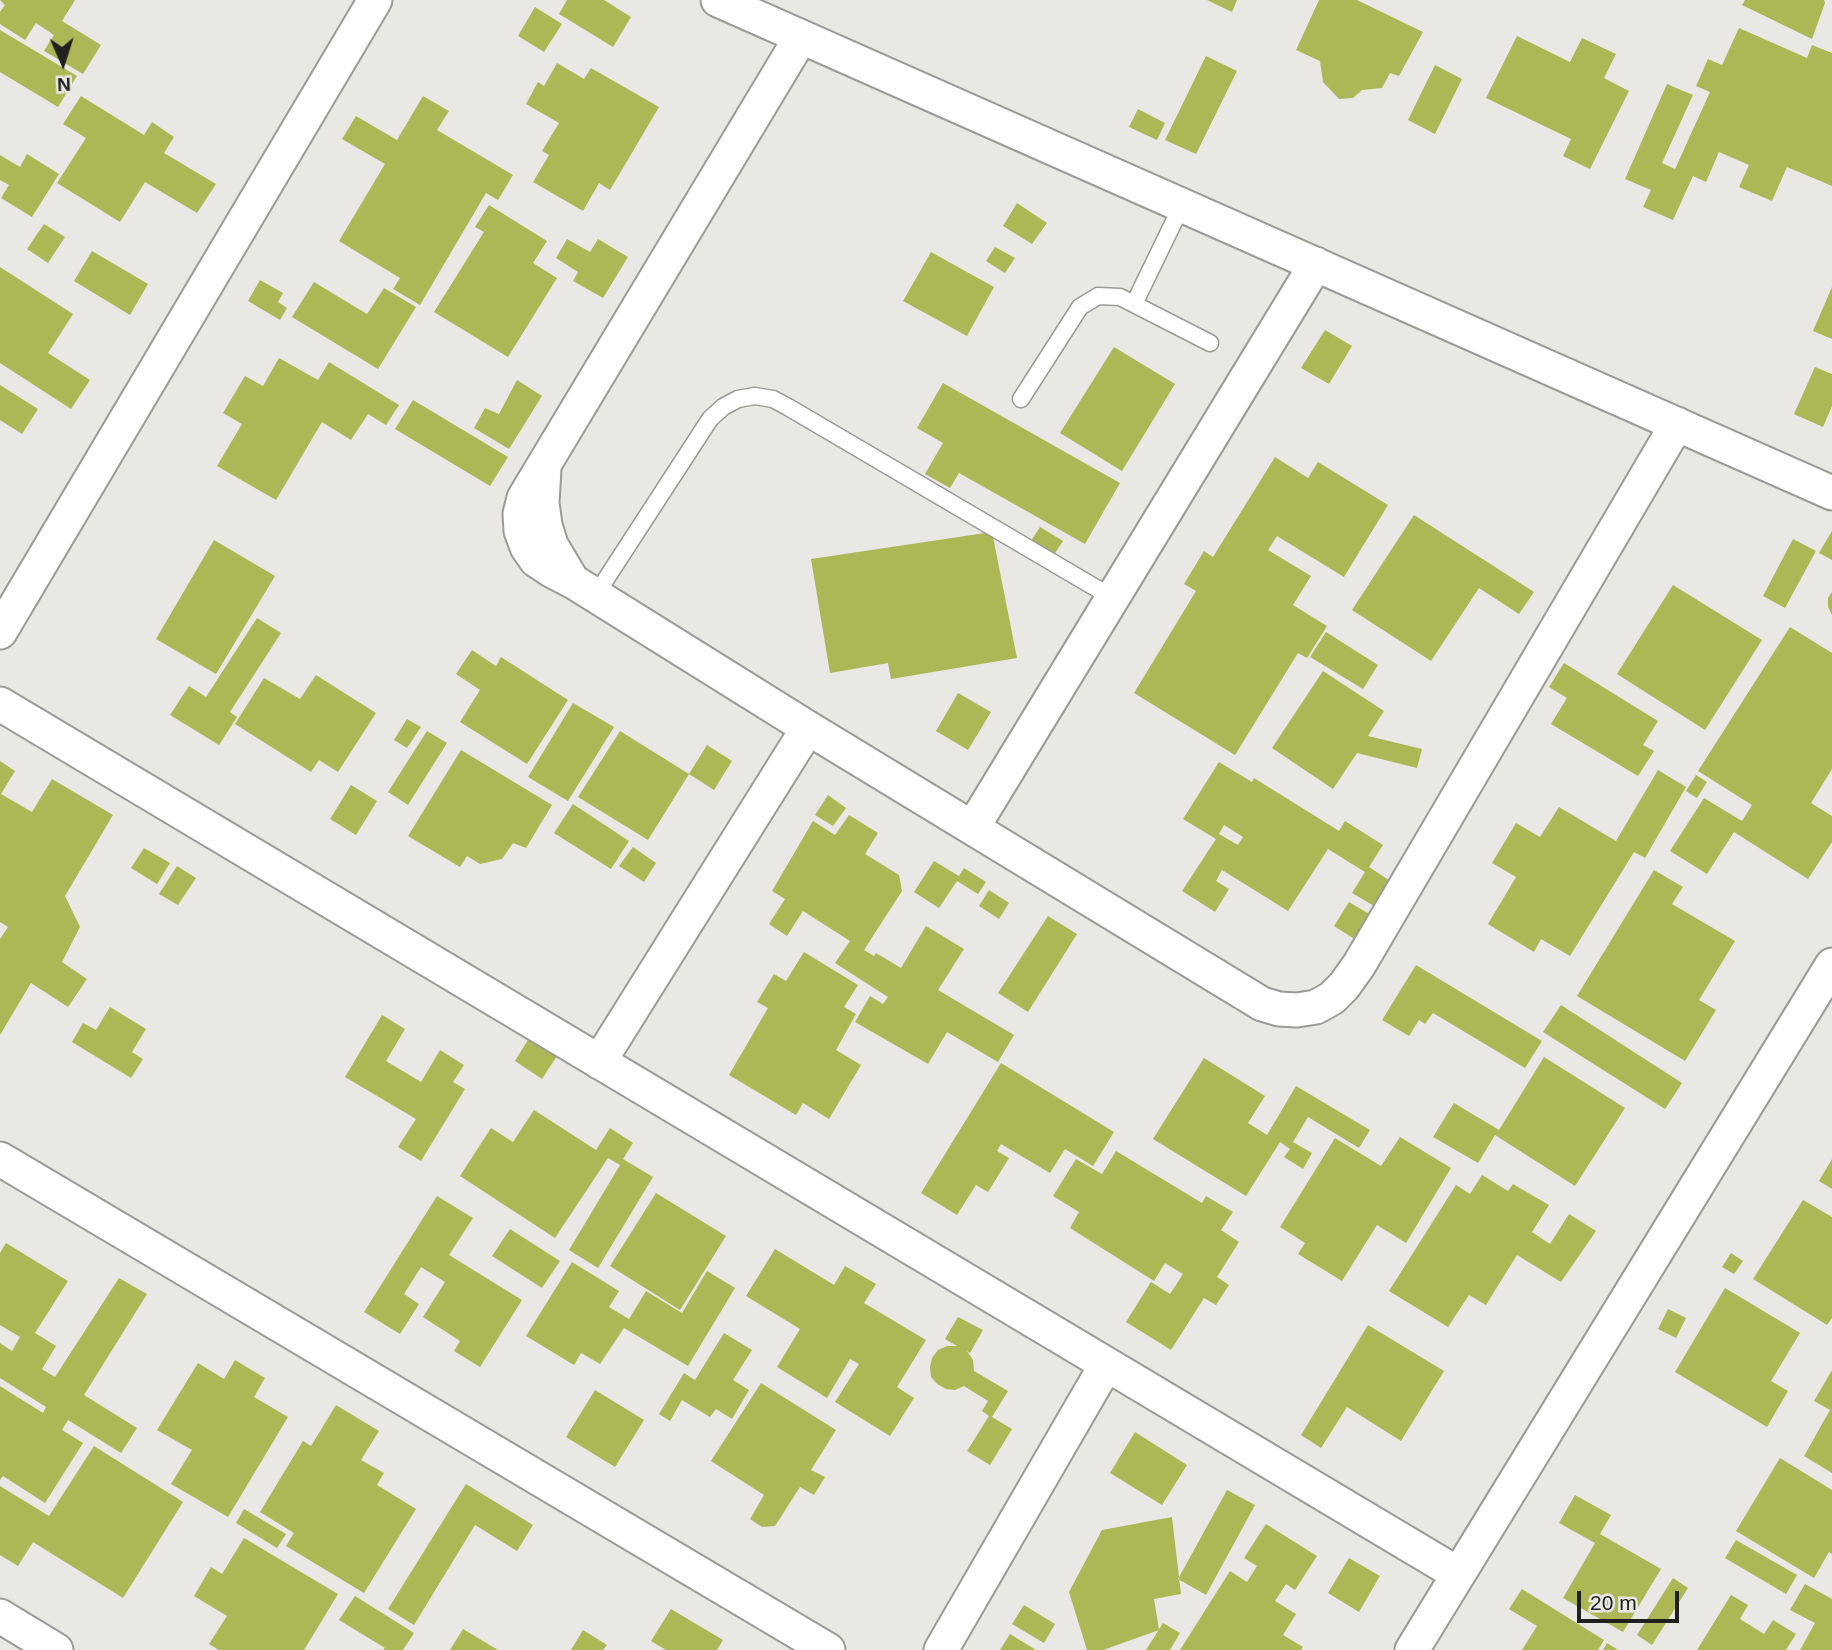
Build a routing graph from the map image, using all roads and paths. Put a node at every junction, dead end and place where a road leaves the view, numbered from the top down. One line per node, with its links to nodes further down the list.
1 (375, 0): 13 (street)
2 (718, 0): 3 (street)
3 (801, 37): 4 (street); 11 (street)
4 (1182, 205): 5 (street); 6 (lane)
5 (1316, 264): 9 (street); 12 (street)
6 (1134, 304): 7 (lane); 8 (lane)
7 (1210, 343)
8 (1021, 399)
9 (1677, 424): 10 (street); 16 (street)
10 (1832, 493)
11 (584, 589): 12 (lane); 15 (street)
12 (1113, 598): 16 (street)
13 (0, 632)
14 (0, 704): 19 (street)
15 (808, 728): 16 (street); 19 (street)
16 (973, 827)
17 (1832, 965): 18 (street)
18 (1822, 1004): 22 (street)
19 (599, 1062): 21 (street)
20 (0, 1159): 25 (street)
21 (1106, 1365): 22 (street); 26 (street)
22 (1458, 1574): 27 (street)
23 (0, 1616): 24 (street)
24 (56, 1650)
25 (828, 1650)
26 (941, 1650)
27 (1412, 1650)

